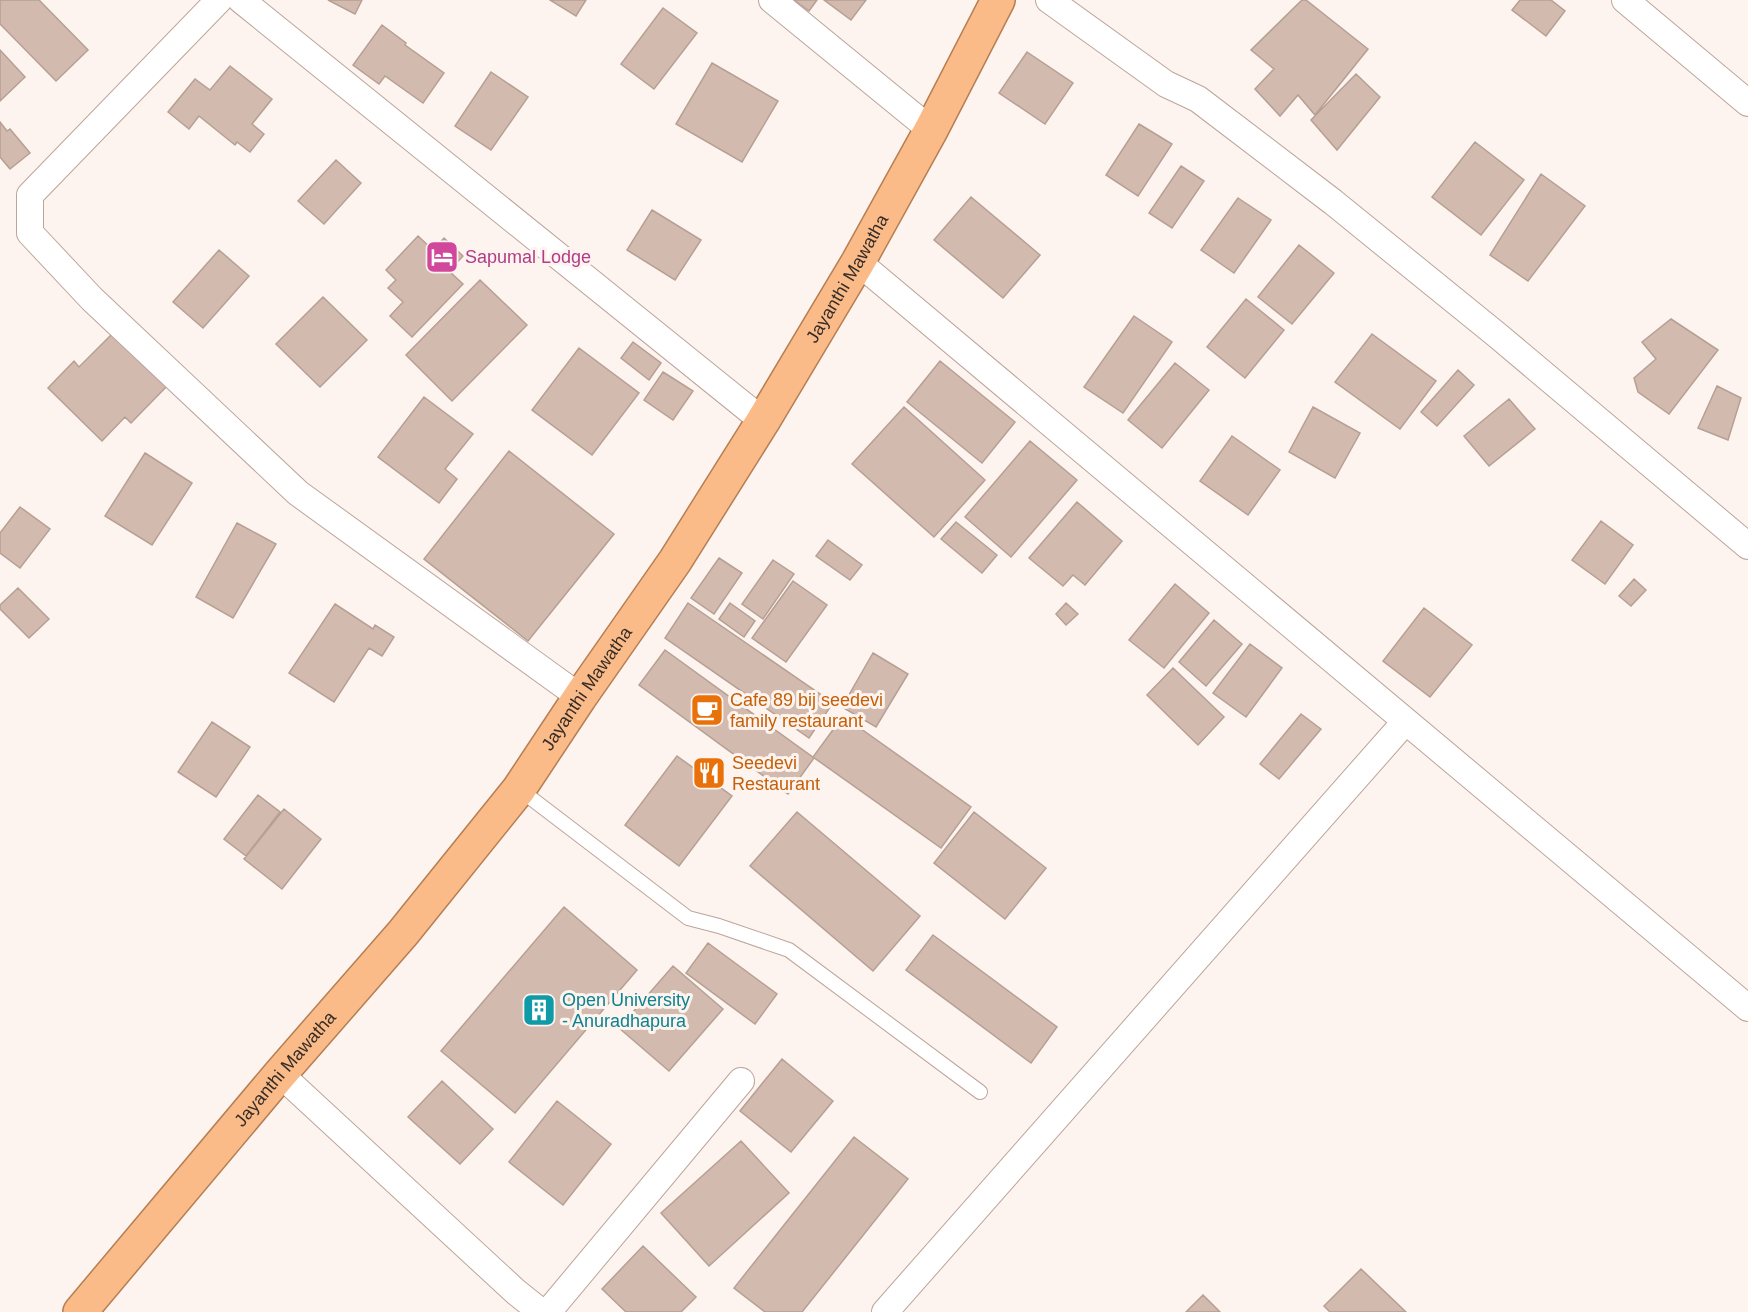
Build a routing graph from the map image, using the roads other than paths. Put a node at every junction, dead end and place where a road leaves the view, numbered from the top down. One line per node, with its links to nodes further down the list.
1 (219, 0): 12 (street)
2 (241, 0): 10 (street)
3 (772, 0): 8 (street)
4 (998, 0): 8 (highway, Jayanthi Mawatha)
5 (1049, 0): 11 (street)
6 (1625, 0): 7 (street)
7 (1748, 103)
8 (931, 130): 9 (highway, Jayanthi Mawatha)
9 (858, 262): 10 (highway, Jayanthi Mawatha); 13 (street)
10 (763, 421): 12 (highway, Jayanthi Mawatha)
11 (1748, 545)
12 (580, 697): 14 (highway, Jayanthi Mawatha)
13 (1405, 722): 15 (street); 22 (street)
14 (519, 789): 16 (highway, Jayanthi Mawatha); 18 (lane)
15 (1748, 1008)
16 (280, 1074): 19 (highway, Jayanthi Mawatha); 20 (street)
17 (741, 1081): 21 (street)
18 (980, 1092)
19 (80, 1312)
20 (541, 1312)
21 (548, 1312)
22 (885, 1312)

